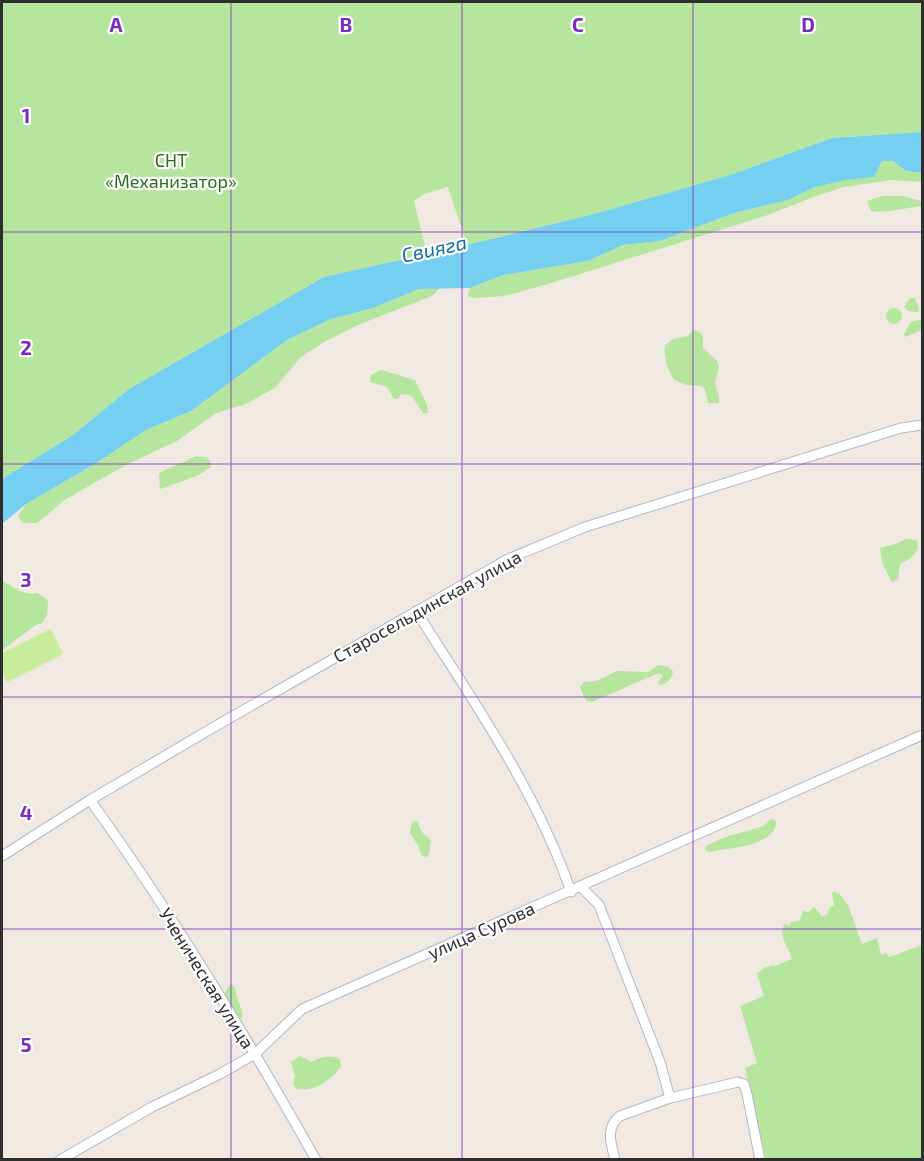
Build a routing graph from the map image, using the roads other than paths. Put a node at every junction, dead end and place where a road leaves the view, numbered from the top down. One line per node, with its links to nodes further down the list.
1 (922, 425): 2 (street, Старосельдинская улица)
2 (416, 611): 4 (street, Старосельдинская улица); 7 (street)
3 (922, 735): 6 (street, улица Сурова)
4 (90, 800): 5 (street, Старосельдинская улица); 8 (street, Ученическая улица)
5 (2, 856)
6 (581, 887): 7 (street, улица Сурова); 9 (street)
7 (571, 892): 8 (street, улица Сурова)
8 (255, 1054): 10 (street, улица Сурова); 11 (street, Ученическая улица)
9 (670, 1098): 12 (street); 13 (street)
10 (60, 1160)
11 (316, 1160)
12 (615, 1160)
13 (760, 1160)

